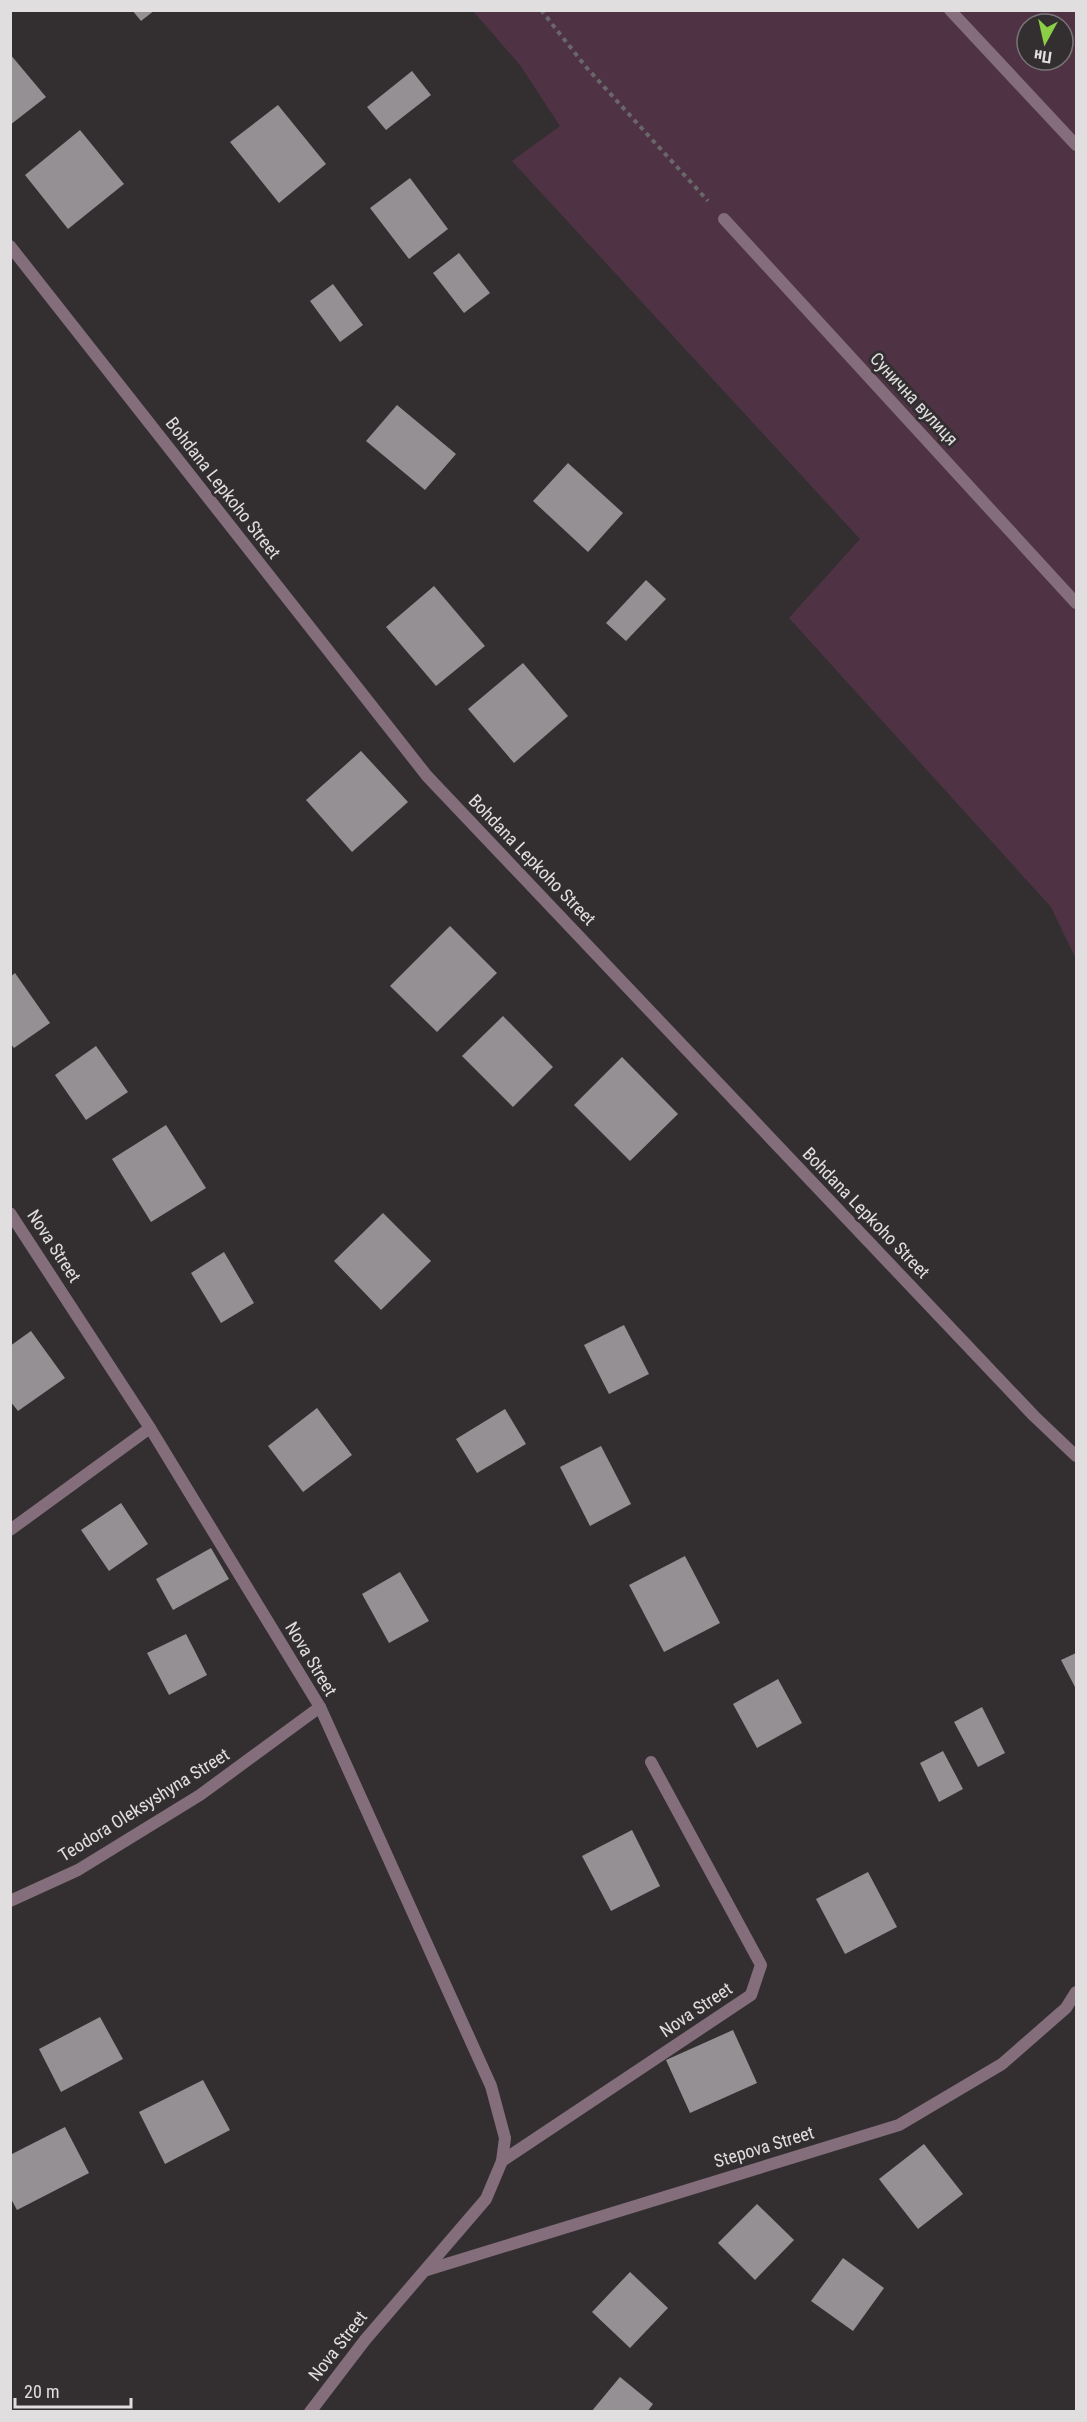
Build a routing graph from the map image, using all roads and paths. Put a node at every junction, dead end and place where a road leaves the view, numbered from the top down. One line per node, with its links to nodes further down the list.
1 (541, 10): 4 (path)
2 (950, 10): 3 (street)
3 (1077, 145)
4 (724, 219): 6 (street, Сунична вулиця)
5 (10, 246): 9 (street, Bohdana Lepkoho Street)
6 (1077, 603)
7 (10, 1213): 8 (street, Nova Street)
8 (150, 1428): 10 (street); 11 (street, Nova Street)
9 (1077, 1456)
10 (10, 1530)
11 (320, 1707): 13 (street, Teodora Oleksyshyna Street); 15 (street, Nova Street)
12 (651, 1762): 15 (street, Nova Street)
13 (10, 1901)
14 (1077, 1992): 16 (street, Stepova Street)
15 (502, 2161): 16 (street, Nova Street)
16 (426, 2270): 17 (street, Nova Street)
17 (310, 2412)

